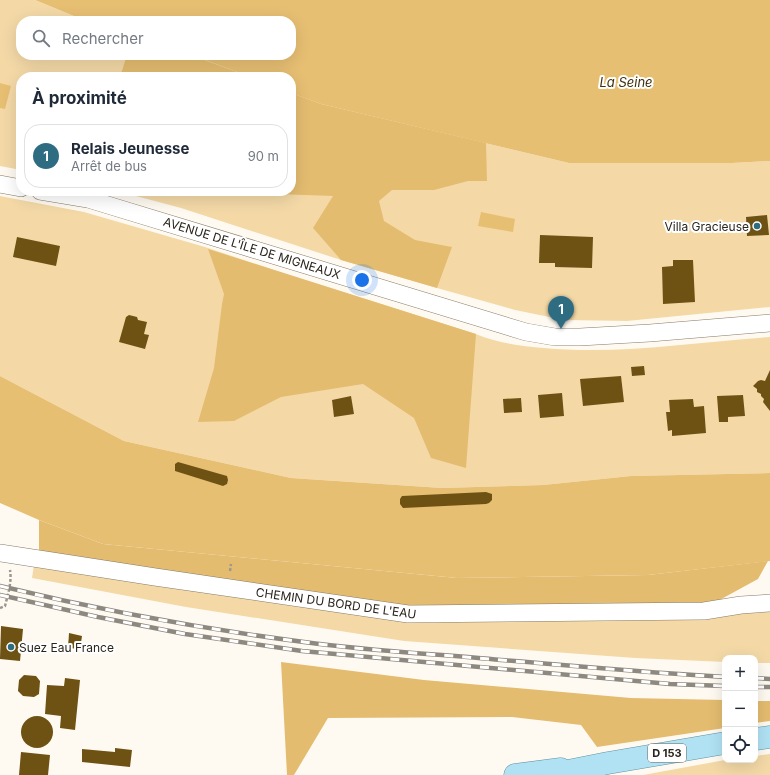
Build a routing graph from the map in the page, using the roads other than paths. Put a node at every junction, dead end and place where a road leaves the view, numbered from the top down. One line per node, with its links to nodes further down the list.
1 (0, 184): 2 (street)
2 (16, 187)
3 (68, 196): 4 (street, AVENUE DE L'ÎLE DE MIGNEAUX)
4 (770, 323)
5 (3, 553): 6 (street, CHEMIN DU BORD DE L'EAU)
6 (770, 603)
7 (770, 737): 8 (main road)
8 (758, 739)
9 (722, 744): 10 (main road, D 153)
10 (608, 763): 11 (main road, D 153); 12 (main road, D 153)
11 (515, 775)
12 (548, 775)

